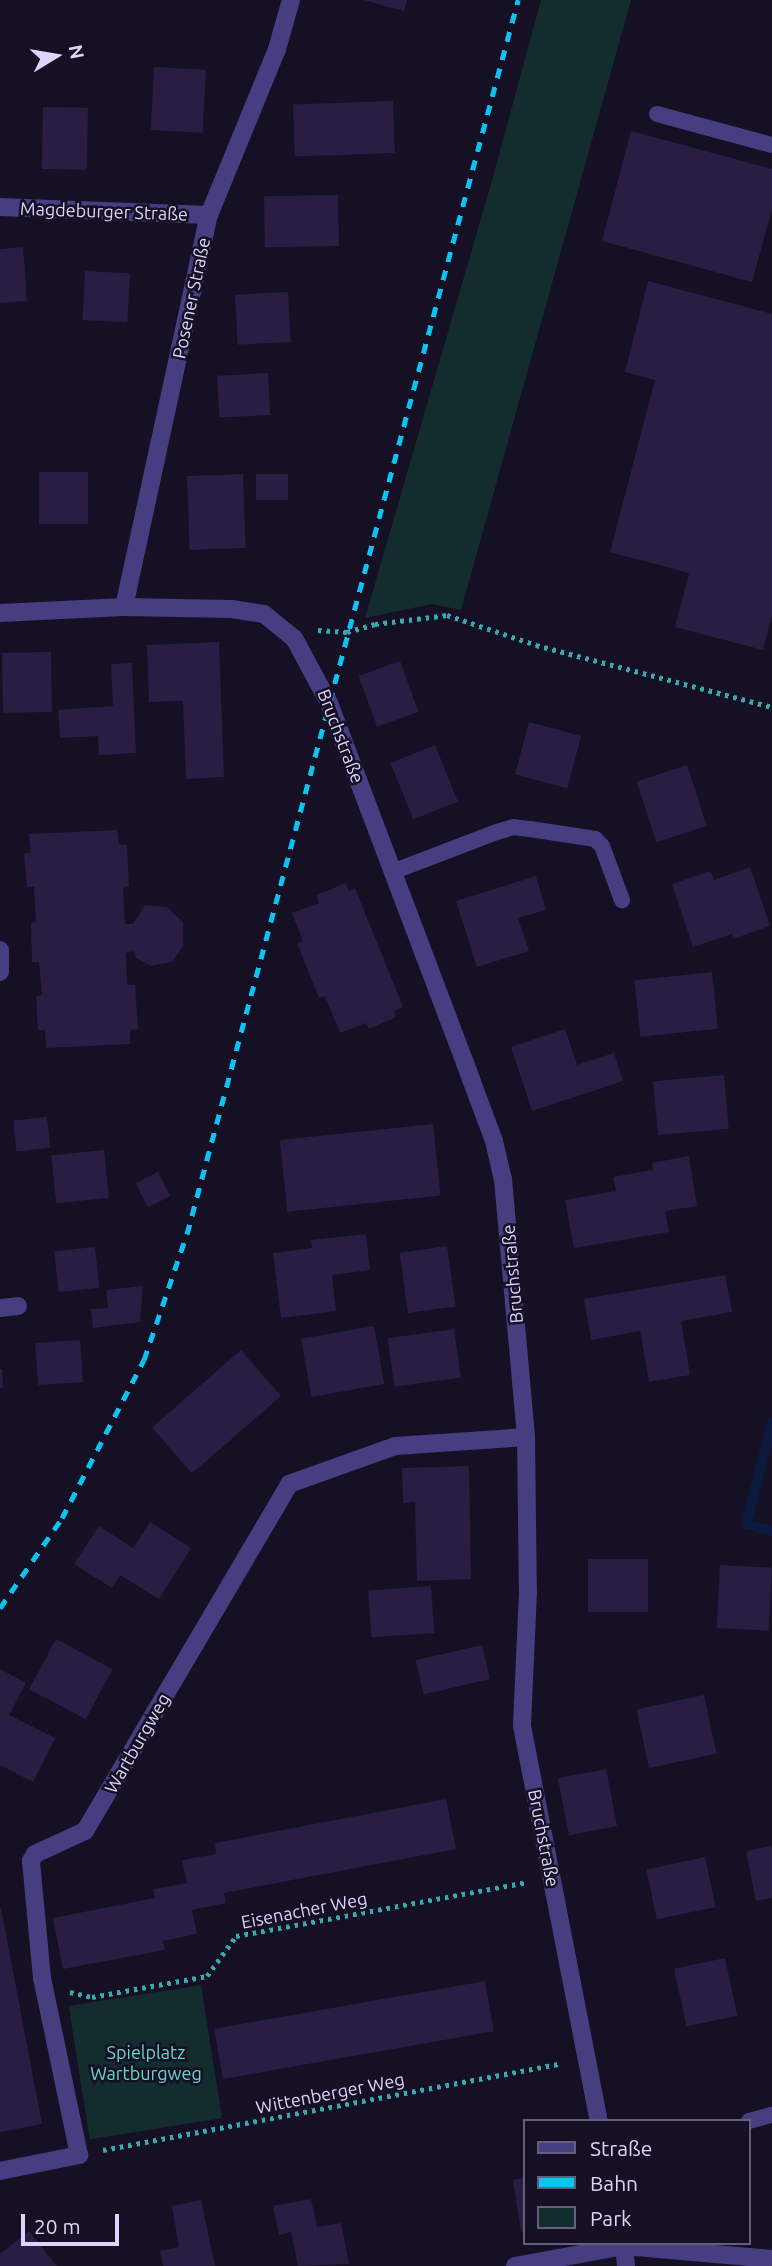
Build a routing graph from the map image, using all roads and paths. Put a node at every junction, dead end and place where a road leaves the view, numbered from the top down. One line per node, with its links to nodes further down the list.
1 (291, 0): 5 (street, Posener Straße)
2 (657, 114): 3 (lane)
3 (772, 145)
4 (0, 207): 5 (street, Magdeburger Straße)
5 (209, 215): 6 (street, Posener Straße)
6 (124, 607): 7 (street, Bruchstraße); 8 (street, Bruchstraße)
7 (0, 614)
8 (294, 638): 9 (path); 10 (street, Bruchstraße)
9 (772, 707)
10 (393, 872): 11 (lane); 14 (street, Bruchstraße)
11 (622, 900)
12 (0, 950): 13 (street)
13 (0, 972)
14 (526, 1437): 15 (street, Bruchstraße); 16 (street, Wartburgweg)
15 (552, 1878): 16 (path, Eisenacher Weg); 17 (street, Bruchstraße)
16 (43, 1978): 21 (street, Wartburgweg)
17 (587, 2058): 19 (street, Bruchstraße); 21 (path, Wittenberger Weg)
18 (772, 2115): 20 (lane)
19 (599, 2119)
20 (751, 2120)
21 (79, 2155): 22 (street)
22 (0, 2171)
23 (624, 2245): 24 (street); 25 (street); 26 (street)
24 (772, 2259)
25 (515, 2266)
26 (626, 2266)

